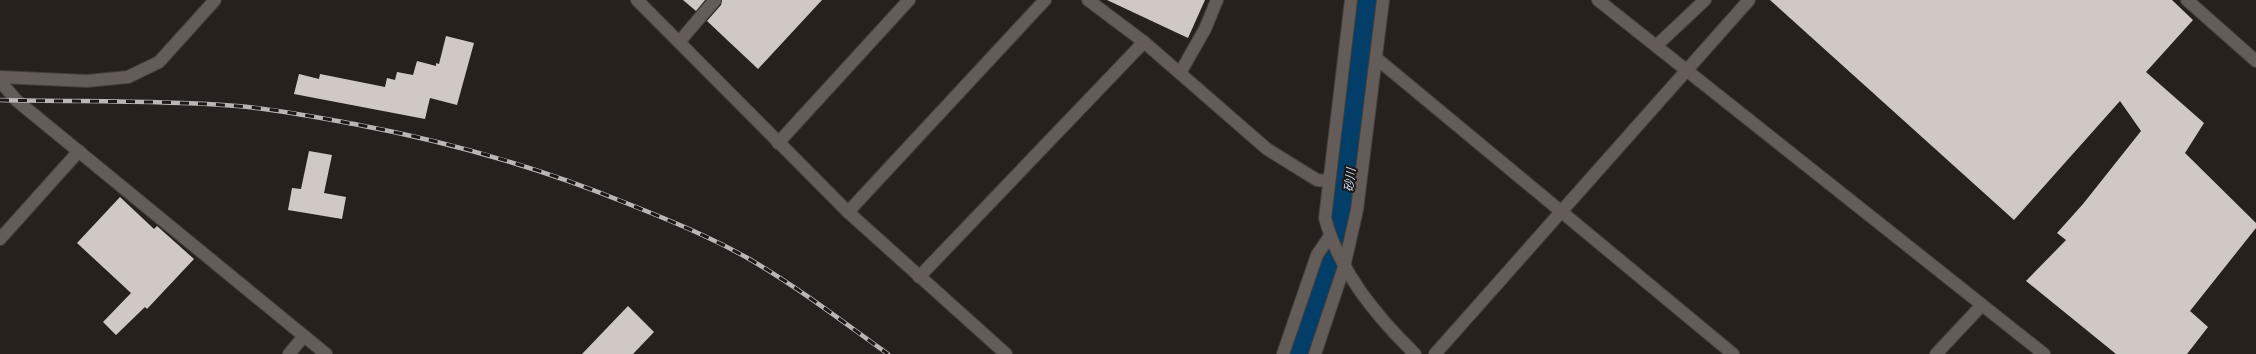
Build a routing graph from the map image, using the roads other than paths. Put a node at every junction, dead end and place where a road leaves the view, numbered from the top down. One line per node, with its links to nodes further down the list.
1 (215, 0): 21 (street)
2 (637, 0): 14 (street)
3 (715, 0): 14 (street)
4 (909, 0): 23 (street)
5 (1045, 0): 27 (street)
6 (1088, 0): 15 (street)
7 (1218, 0): 20 (street)
8 (1351, 0): 25 (street)
9 (1383, 0): 17 (street)
10 (1598, 0): 16 (street)
11 (1705, 0): 16 (street)
12 (1749, 0): 19 (street)
13 (2188, 0): 18 (street)
14 (678, 42): 23 (street)
15 (1144, 42): 20 (street); 31 (street)
16 (1656, 46): 19 (street)
17 (1376, 58): 26 (street); 30 (street)
18 (2256, 61)
19 (1687, 72): 26 (street); 32 (street)
20 (1180, 73): 25 (street)
21 (0, 77)
22 (0, 81): 24 (street)
23 (778, 143): 27 (street)
24 (79, 151): 29 (street); 33 (street)
25 (1329, 181): 28 (street)
26 (1560, 211): 40 (street); 41 (street)
27 (848, 212): 31 (street)
28 (1330, 236): 30 (street); 37 (street)
29 (0, 239)
30 (1344, 267): 38 (street); 39 (street)
31 (919, 277): 36 (street)
32 (1982, 305): 42 (street); 43 (street)
33 (304, 336): 34 (street); 35 (street)
34 (290, 354)
35 (326, 354)
36 (1006, 354)
37 (1283, 354)
38 (1315, 354)
39 (1415, 354)
40 (1435, 354)
41 (1733, 354)
42 (1936, 354)
43 (2044, 354)

